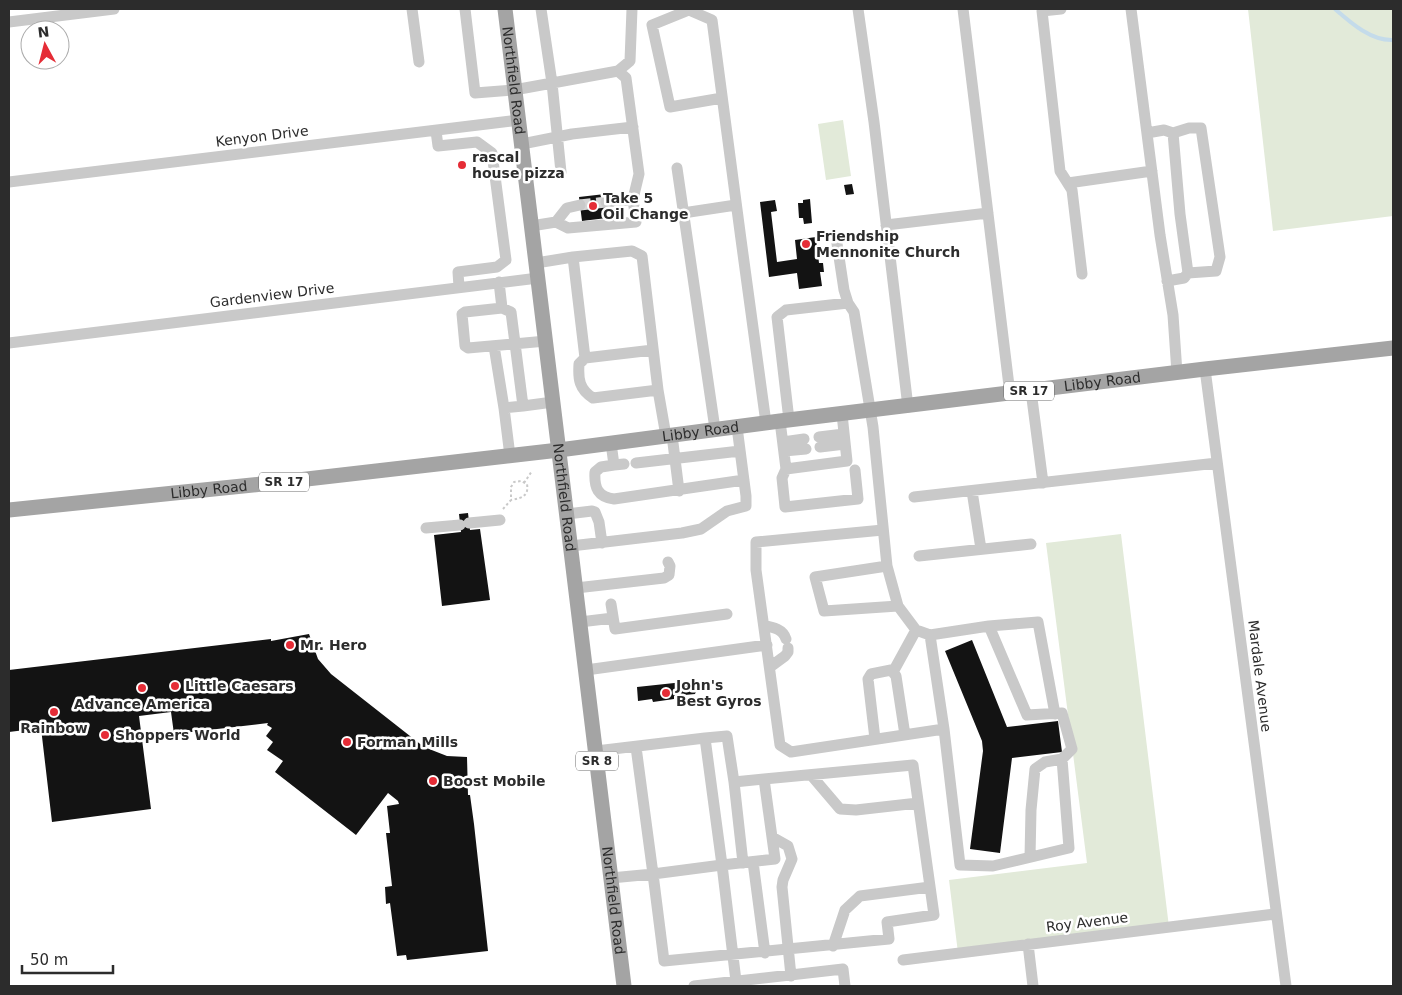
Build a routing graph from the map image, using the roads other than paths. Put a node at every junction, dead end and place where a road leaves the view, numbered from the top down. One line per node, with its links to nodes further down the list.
1 (114, 9): 11 (street)
2 (412, 9): 12 (street)
3 (465, 9): 15 (street)
4 (505, 9): 15 (main road, Northfield Road / SR 8)
5 (541, 9): 14 (street)
6 (632, 9): 13 (street)
7 (858, 9): 36 (street)
8 (963, 9): 34 (street)
9 (1054, 9): 28 (street)
10 (1131, 9): 20 (street)
11 (9, 22)
12 (419, 62)
13 (618, 71): 14 (street); 18 (street)
14 (552, 83): 15 (street); 22 (street)
15 (514, 90): 17 (main road, Northfield Road / SR 8)
16 (722, 98): 16 (street); 32 (street)
17 (519, 120): 19 (street, Kenyon Drive); 23 (main road, Northfield Road / SR 8)
18 (633, 127): 22 (street); 29 (street)
19 (436, 131): 27 (street, Kenyon Drive); 45 (street)
20 (1147, 133): 21 (street); 26 (street)
21 (1173, 133): 41 (street); 41 (street)
22 (558, 138): 23 (street); 25 (street)
23 (522, 144): 37 (main road, Northfield Road / SR 8)
24 (676, 168): 33 (street)
25 (561, 172)
26 (1152, 172): 28 (street); 43 (street)
27 (9, 182)
28 (1068, 183): 42 (street)
29 (633, 199): 30 (street); 35 (street)
30 (606, 202)
31 (580, 205): 35 (street)
32 (736, 205): 33 (street); 66 (street)
33 (683, 213): 68 (street)
34 (988, 213): 36 (street); 59 (street)
35 (556, 222): 37 (street)
36 (886, 225): 62 (street)
37 (531, 226): 40 (main road, Northfield Road / SR 8)
38 (836, 237): 46 (street)
39 (573, 257): 40 (street, Gardenview Drive); 53 (street, Gardenview Drive); 54 (street)
40 (537, 270): 44 (street, Gardenview Drive); 48 (main road, Northfield Road / SR 8)
41 (1188, 273): 43 (street)
42 (1082, 274)
43 (1167, 281): 56 (street)
44 (498, 282): 45 (street, Gardenview Drive); 47 (street)
45 (459, 287): 49 (street, Gardenview Drive)
46 (848, 303): 64 (street); 66 (street)
47 (502, 308): 50 (street); 51 (street)
48 (546, 341): 50 (street); 60 (main road, Northfield Road / SR 8)
49 (9, 343)
50 (515, 344): 51 (street); 61 (street)
51 (494, 346): 63 (street)
52 (1393, 348): 55 (main road, Libby Road / SR 17)
53 (653, 350): 54 (street); 57 (street)
54 (585, 358): 57 (street)
55 (1205, 369): 56 (main road, Libby Road / SR 17); 79 (street, Mardale Avenue)
56 (1177, 373): 58 (main road, Libby Road / SR 17)
57 (658, 390): 69 (street)
58 (1031, 391): 59 (main road, Libby Road / SR 17); 84 (street)
59 (1010, 394): 62 (main road, Libby Road / SR 17)
60 (553, 402): 61 (street); 75 (main road, Northfield Road / SR 8)
61 (523, 406): 63 (street)
62 (908, 407): 64 (main road, Libby Road / SR 17)
63 (504, 408): 77 (street)
64 (870, 411): 65 (main road, Libby Road / SR 17); 92 (street)
65 (842, 414): 66 (main road, Libby Road / SR 17); 70 (street)
66 (778, 421): 67 (main road, Libby Road / SR 17); 74 (street)
67 (736, 427): 68 (main road, Libby Road / SR 17); 76 (street)
68 (715, 430): 69 (main road, Libby Road / SR 17)
69 (669, 436): 72 (main road, Libby Road / SR 17); 78 (street)
70 (845, 439): 71 (street); 81 (street)
71 (820, 442)
72 (611, 443): 75 (main road, Libby Road / SR 17); 80 (street)
73 (805, 444): 74 (street)
74 (783, 447): 81 (street)
75 (559, 450): 77 (main road, Libby Road / SR 17); 89 (main road, Northfield Road / SR 8)
76 (740, 451): 78 (street); 83 (street)
77 (510, 456): 88 (main road, Libby Road / SR 17)
78 (675, 459): 80 (street); 85 (street)
79 (1217, 463): 84 (street); 133 (street, Mardale Avenue)
80 (625, 464): 85 (street)
81 (786, 469): 82 (street)
82 (855, 470)
83 (744, 480): 85 (street); 93 (street)
84 (1043, 482): 86 (street)
85 (678, 491)
86 (972, 491): 87 (street); 96 (street)
87 (914, 497)
88 (9, 510)
89 (567, 514): 93 (street); 95 (main road, Northfield Road / SR 8)
90 (500, 516): 91 (street)
91 (426, 528)
92 (883, 530): 99 (street); 106 (street)
93 (602, 542): 95 (street)
94 (1031, 544): 96 (street)
95 (571, 546): 100 (main road, Northfield Road / SR 8)
96 (981, 549): 97 (street)
97 (919, 556)
98 (668, 562): 100 (street)
99 (887, 566): 102 (street); 102 (street)
100 (576, 588): 105 (main road, Northfield Road / SR 8)
101 (612, 604): 104 (street)
102 (898, 606): 108 (street)
103 (726, 614): 104 (street)
104 (613, 618): 105 (street)
105 (580, 622): 112 (main road, Northfield Road / SR 8)
106 (764, 626): 110 (street); 111 (street)
107 (989, 626): 109 (street); 114 (street); 114 (street)
108 (916, 630): 109 (street); 113 (street)
109 (930, 635): 115 (street)
110 (767, 645): 111 (street); 112 (street)
111 (770, 668): 118 (street)
112 (586, 670): 120 (main road, Northfield Road / SR 8)
113 (893, 672): 116 (street); 118 (street)
114 (1055, 714): 121 (street)
115 (944, 729): 116 (street); 127 (street)
116 (904, 735): 118 (street)
117 (705, 738): 119 (street); 124 (street); 129 (street)
118 (875, 739)
119 (636, 747): 120 (street); 130 (street)
120 (596, 751): 131 (main road, Northfield Road / SR 8)
121 (1062, 759): 127 (street); 127 (street)
122 (811, 775): 123 (street); 125 (street); 125 (street)
123 (764, 779): 124 (street); 126 (street)
124 (734, 782): 128 (street)
125 (918, 803): 132 (street)
126 (772, 837): 128 (street); 136 (street)
127 (1030, 857)
128 (748, 862): 129 (street); 137 (street)
129 (722, 865): 130 (street); 138 (street)
130 (653, 874): 131 (street); 138 (street)
131 (611, 878): 142 (main road, Northfield Road / SR 8)
132 (930, 887): 135 (street); 135 (street)
133 (1275, 914): 134 (street, Roy Avenue); 146 (street, Mardale Avenue)
134 (1028, 944): 139 (street, Roy Avenue); 145 (street)
135 (833, 946): 136 (street)
136 (788, 950): 137 (street); 140 (street)
137 (765, 953): 138 (street)
138 (733, 954): 141 (street)
139 (903, 960)
140 (791, 976): 141 (street); 144 (street)
141 (736, 981): 143 (street)
142 (624, 986)
143 (694, 986)
144 (845, 986)
145 (1033, 986)
146 (1286, 986)

